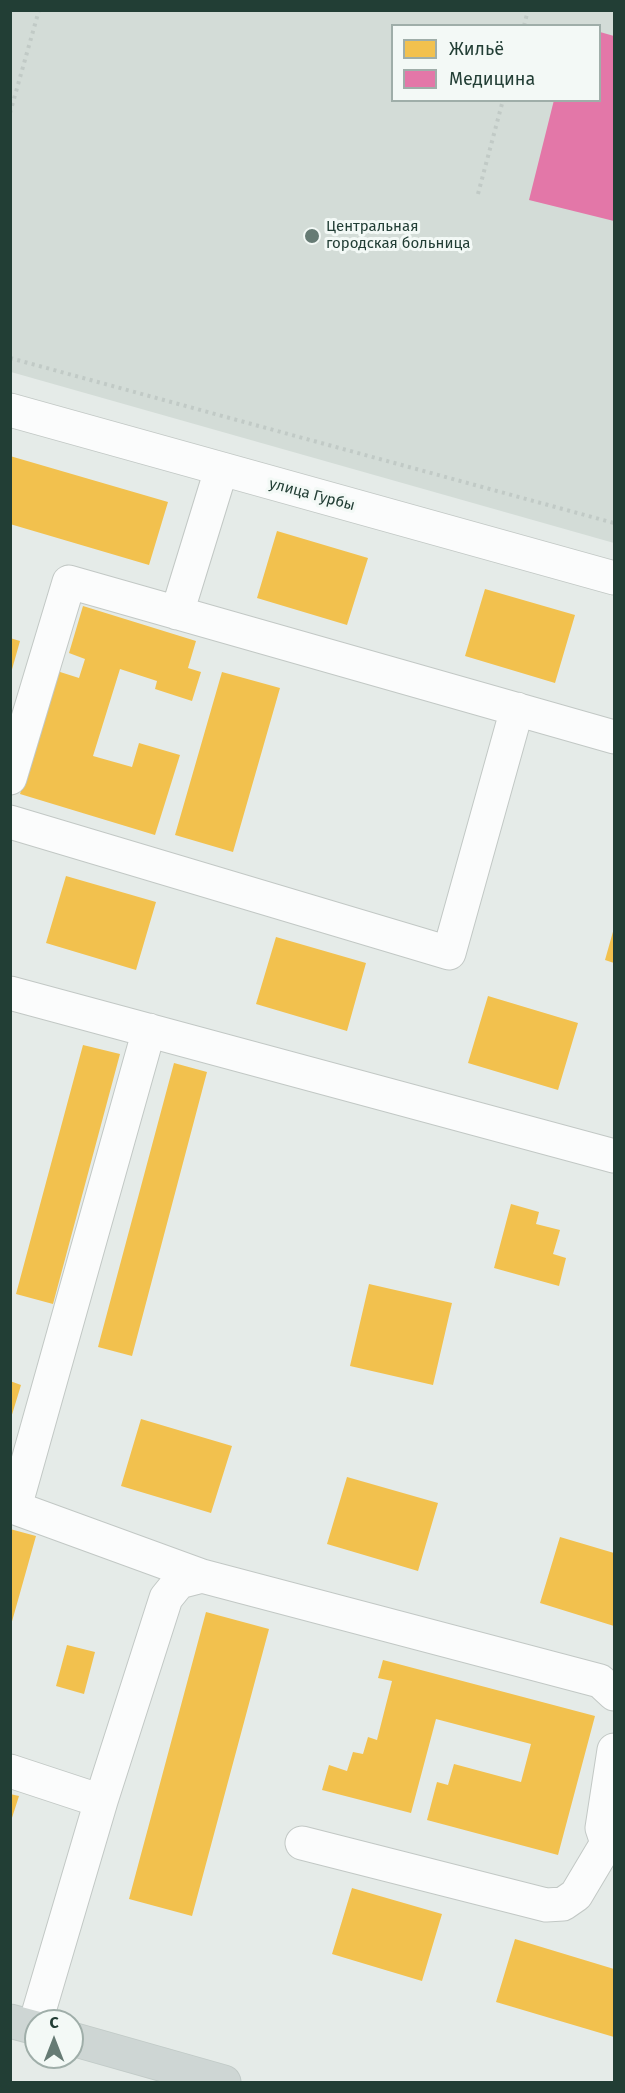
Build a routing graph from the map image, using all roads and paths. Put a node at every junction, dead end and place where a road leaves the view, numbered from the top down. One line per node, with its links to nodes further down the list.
1 (39, 10): 3 (path)
2 (502, 102): 4 (path)
3 (10, 113)
4 (478, 194)
5 (10, 358): 8 (path)
6 (10, 410): 7 (street, улица Гурбы)
7 (221, 470): 9 (street, улица Гурбы); 10 (street)
8 (615, 523)
9 (615, 578)
10 (177, 613): 11 (street); 13 (street)
11 (517, 709): 12 (street); 14 (street)
12 (615, 737)
13 (10, 778)
14 (10, 822)
15 (10, 993): 16 (street)
16 (149, 1030): 17 (street); 18 (street)
17 (615, 1156)
18 (13, 1507): 19 (street)
19 (202, 1576): 20 (street); 23 (street)
20 (615, 1694)
21 (615, 1750): 25 (street)
22 (10, 1771): 23 (street)
23 (101, 1801): 26 (street)
24 (302, 1843): 25 (street)
25 (611, 1845)
26 (33, 2009)
27 (84, 2041): 28 (main road)
28 (224, 2082)

